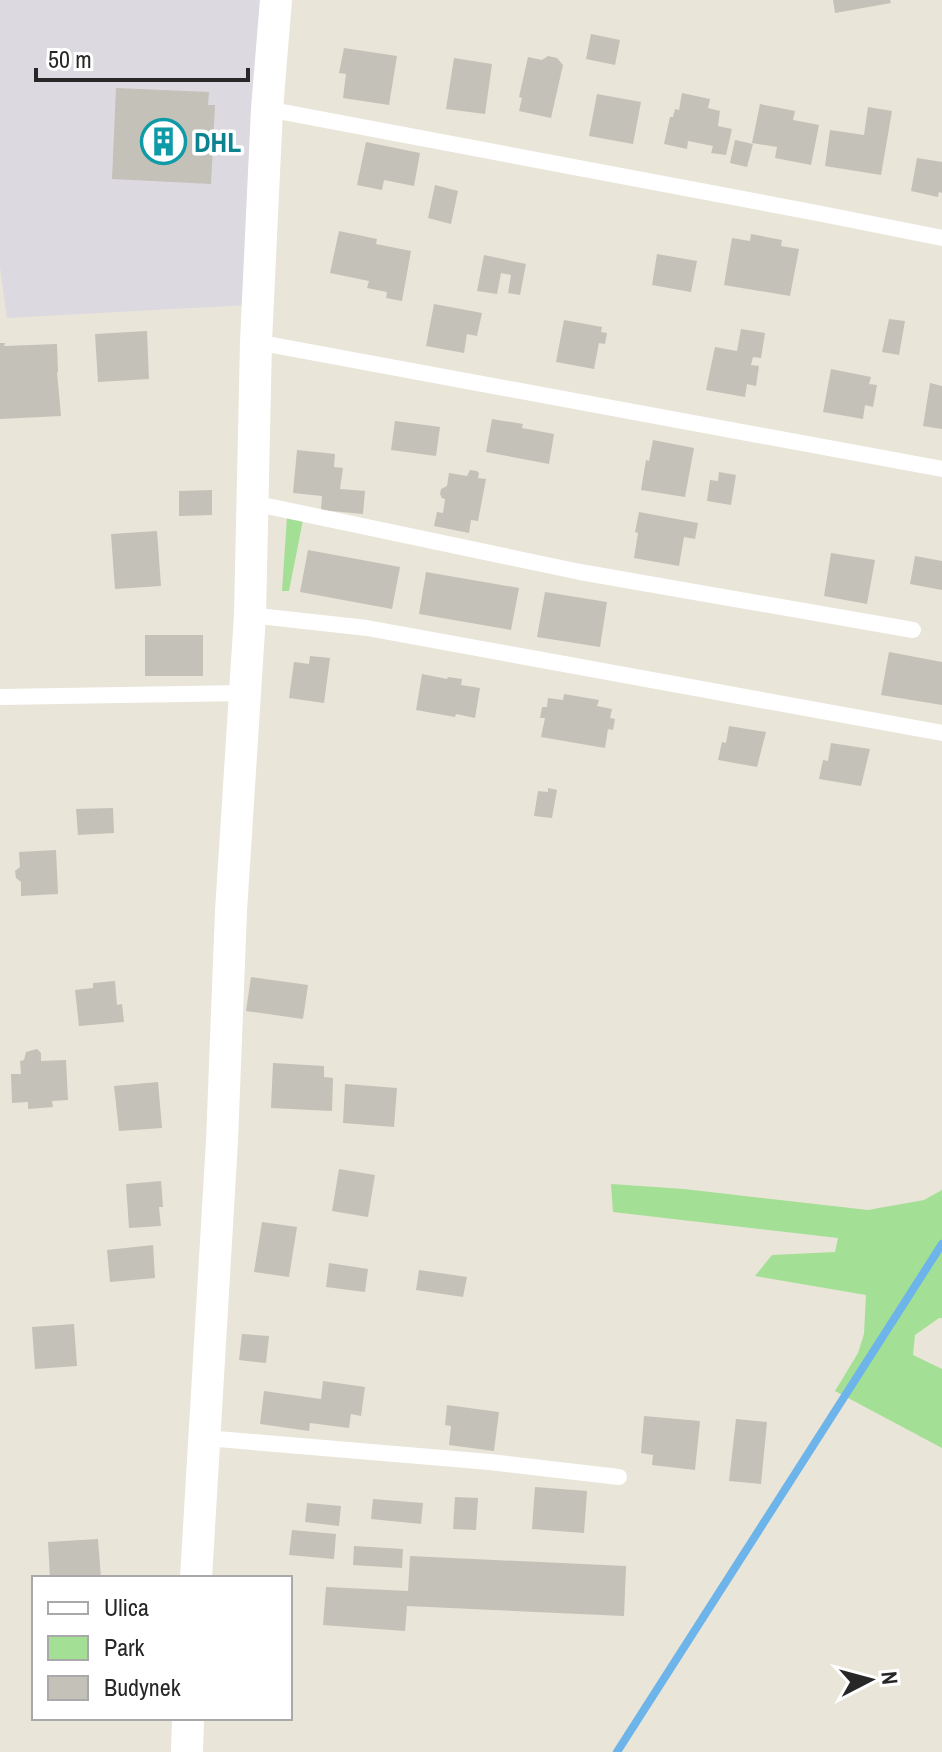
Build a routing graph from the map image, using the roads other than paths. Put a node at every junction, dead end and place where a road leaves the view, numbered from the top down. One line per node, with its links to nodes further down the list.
1 (276, 0): 2 (street)
2 (267, 109): 3 (lane); 4 (street)
3 (942, 238)
4 (256, 342): 5 (lane); 6 (street)
5 (942, 469)
6 (253, 503): 7 (street); 8 (lane)
7 (250, 615): 9 (street); 11 (lane)
8 (913, 630)
9 (244, 693): 10 (lane); 12 (street)
10 (0, 697)
11 (942, 733)
12 (205, 1438): 13 (lane); 14 (street)
13 (619, 1477)
14 (196, 1576)
15 (188, 1720): 16 (street)
16 (187, 1752)

